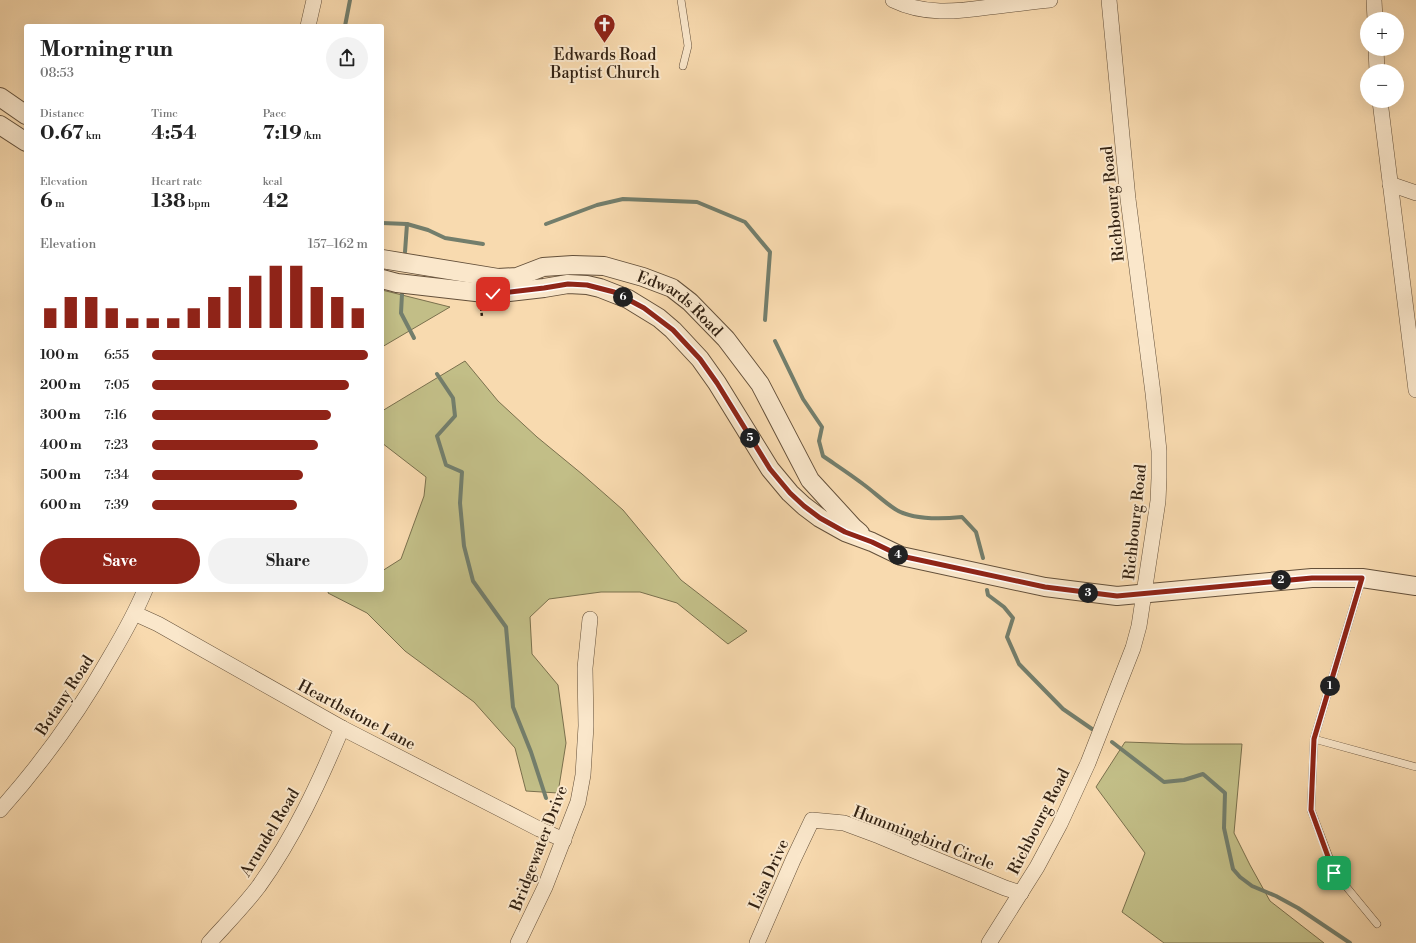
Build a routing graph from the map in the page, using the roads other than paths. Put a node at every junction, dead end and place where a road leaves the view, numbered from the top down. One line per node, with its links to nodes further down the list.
1 (314, 0): 8 (street)
2 (681, 0): 9 (lane)
3 (893, 0): 4 (street)
4 (1050, 0)
5 (1109, 0): 24 (street, Richbourg Road)
6 (1374, 0): 7 (street)
7 (1374, 12)
8 (308, 24)
9 (683, 66)
10 (0, 97): 12 (street)
11 (1381, 108): 15 (street)
12 (24, 114)
13 (0, 125): 14 (street)
14 (24, 141)
15 (1390, 184): 16 (street); 19 (street)
16 (1416, 193)
17 (384, 259): 20 (street, Edwards Road)
18 (384, 280): 20 (street, Edwards Road)
19 (1416, 390)
20 (872, 542): 24 (street, Edwards Road)
21 (1362, 578): 22 (street, Edwards Road); 24 (street, Edwards Road); 28 (lane)
22 (1416, 586)
23 (144, 592): 25 (street, Botany Road)
24 (1144, 594): 33 (street, Richbourg Road)
25 (136, 614): 27 (street, Hearthstone Lane); 30 (street, Botany Road)
26 (590, 619): 32 (street, Bridgewater Drive)
27 (342, 728): 32 (street, Hearthstone Lane); 35 (street, Arundel Road)
28 (1314, 739): 29 (lane); 34 (lane)
29 (1416, 767)
30 (0, 810)
31 (812, 820): 33 (street, Hummingbird Circle); 37 (street, Lisa Drive)
32 (564, 840): 36 (street, Bridgewater Drive)
33 (1021, 893): 38 (street, Richbourg Road)
34 (1378, 924)
35 (209, 943)
36 (518, 943)
37 (757, 943)
38 (990, 943)

